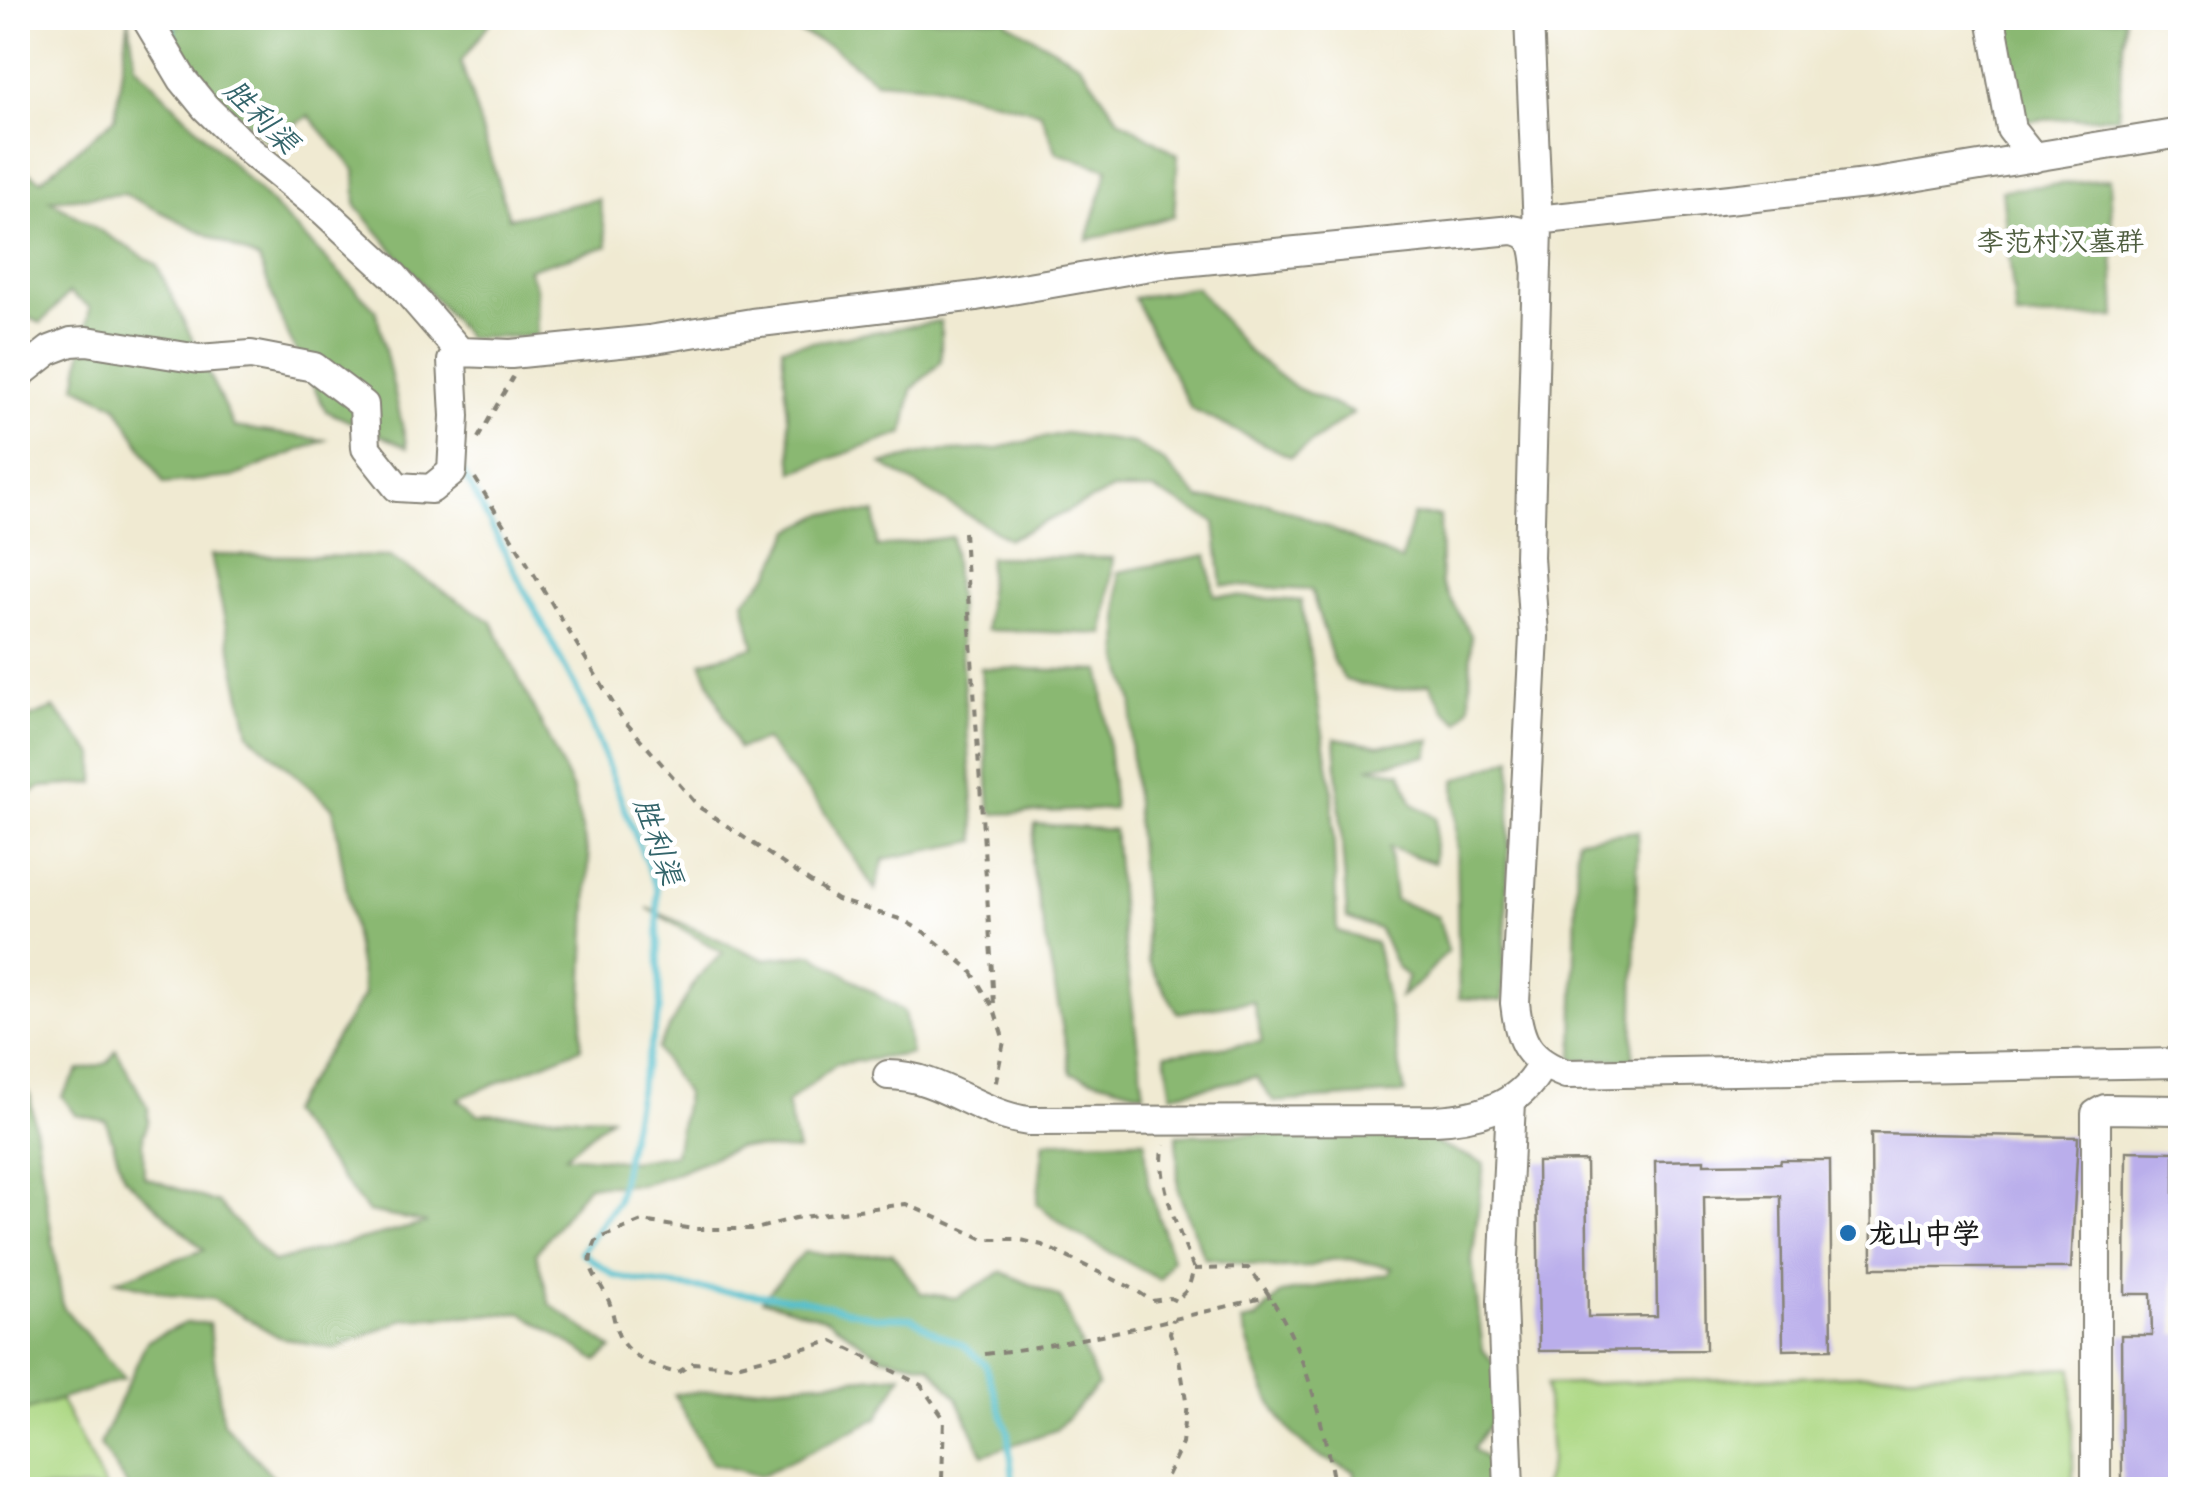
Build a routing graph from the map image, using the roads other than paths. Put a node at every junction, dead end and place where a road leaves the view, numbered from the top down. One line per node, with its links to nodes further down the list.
1 (146, 18): 8 (street)
2 (1529, 18): 6 (street)
3 (1991, 18): 5 (street)
4 (2180, 133): 5 (street)
5 (2034, 158): 6 (street)
6 (1537, 220): 7 (street)
7 (1536, 266): 8 (street); 10 (street)
8 (460, 352): 9 (street)
9 (22, 372)
10 (1542, 1063): 11 (street); 13 (street)
11 (2180, 1064)
12 (888, 1075): 13 (street)
13 (1511, 1101): 15 (street)
14 (2180, 1110): 16 (street)
15 (1509, 1490)
16 (2096, 1490)

